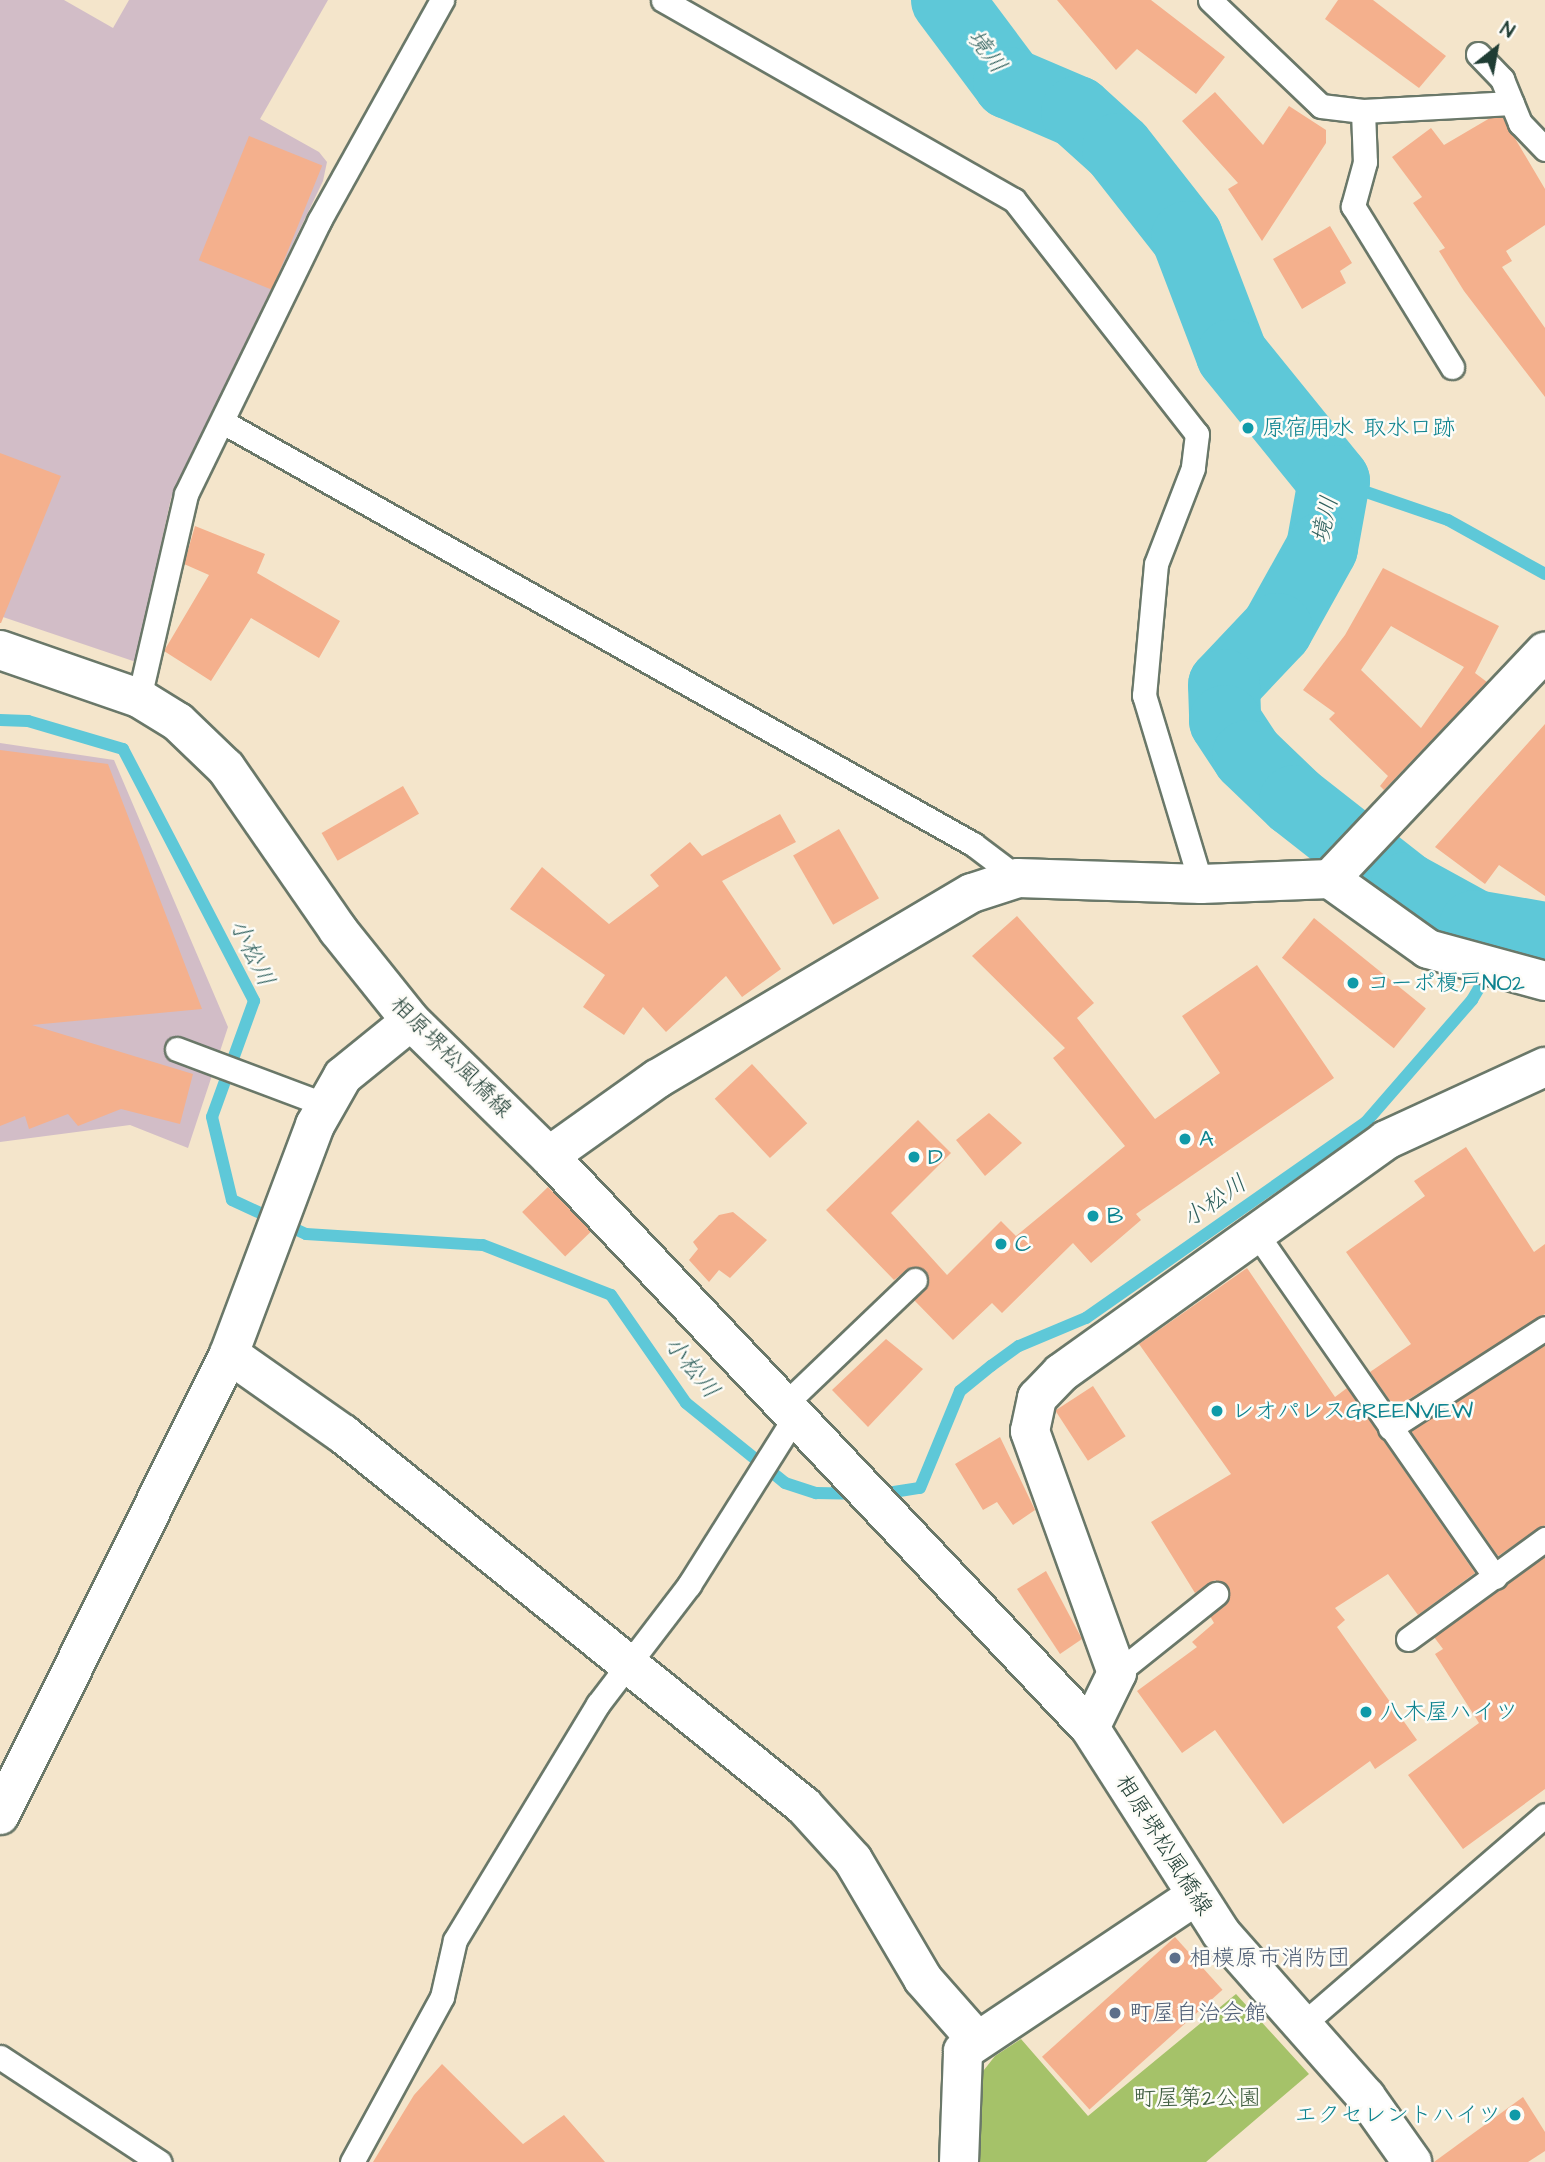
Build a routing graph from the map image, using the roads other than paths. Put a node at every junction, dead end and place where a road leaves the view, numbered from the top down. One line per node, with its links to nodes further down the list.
1 (442, 0): 9 (lane)
2 (663, 0): 15 (lane)
3 (1210, 0): 6 (lane)
4 (1478, 54): 5 (lane)
5 (1512, 103): 6 (lane); 7 (lane)
6 (1363, 110): 8 (lane)
7 (1545, 149)
8 (1452, 367)
9 (223, 422): 12 (lane); 14 (lane)
10 (0, 650): 12 (street, 相原堺松風橋線)
11 (1545, 652): 13 (street)
12 (139, 698): 17 (street, 相原堺松風橋線)
13 (1348, 862): 15 (street); 16 (street)
14 (1018, 878): 15 (street); 21 (street)
15 (1201, 884)
16 (1512, 974)
17 (411, 1021): 20 (street); 21 (street, 相原堺松風橋線)
18 (177, 1049): 20 (lane)
19 (1545, 1067): 22 (street)
20 (326, 1105): 25 (street)
21 (549, 1156): 26 (street, 相原堺松風橋線)
22 (1256, 1233): 27 (lane); 33 (street)
23 (915, 1280): 26 (lane)
24 (1545, 1328): 27 (lane)
25 (229, 1354): 32 (street); 35 (street)
26 (784, 1422): 32 (lane); 34 (street, 相原堺松風橋線)
27 (1390, 1428): 29 (lane)
28 (1545, 1539): 29 (lane)
29 (1494, 1577): 31 (lane)
30 (1216, 1594): 33 (lane)
31 (1408, 1639)
32 (629, 1666): 39 (street); 42 (lane)
33 (1118, 1673): 34 (street)
34 (1090, 1728): 37 (street, 相原堺松風橋線)
35 (0, 1815)
36 (1545, 1815): 38 (lane)
37 (1195, 1896): 38 (street, 相原堺松風橋線); 39 (street)
38 (1301, 2025): 44 (street, 相原堺松風橋線)
39 (975, 2038): 43 (street)
40 (0, 2057): 41 (lane)
41 (159, 2162)
42 (352, 2162)
43 (959, 2162)
44 (1412, 2162)

